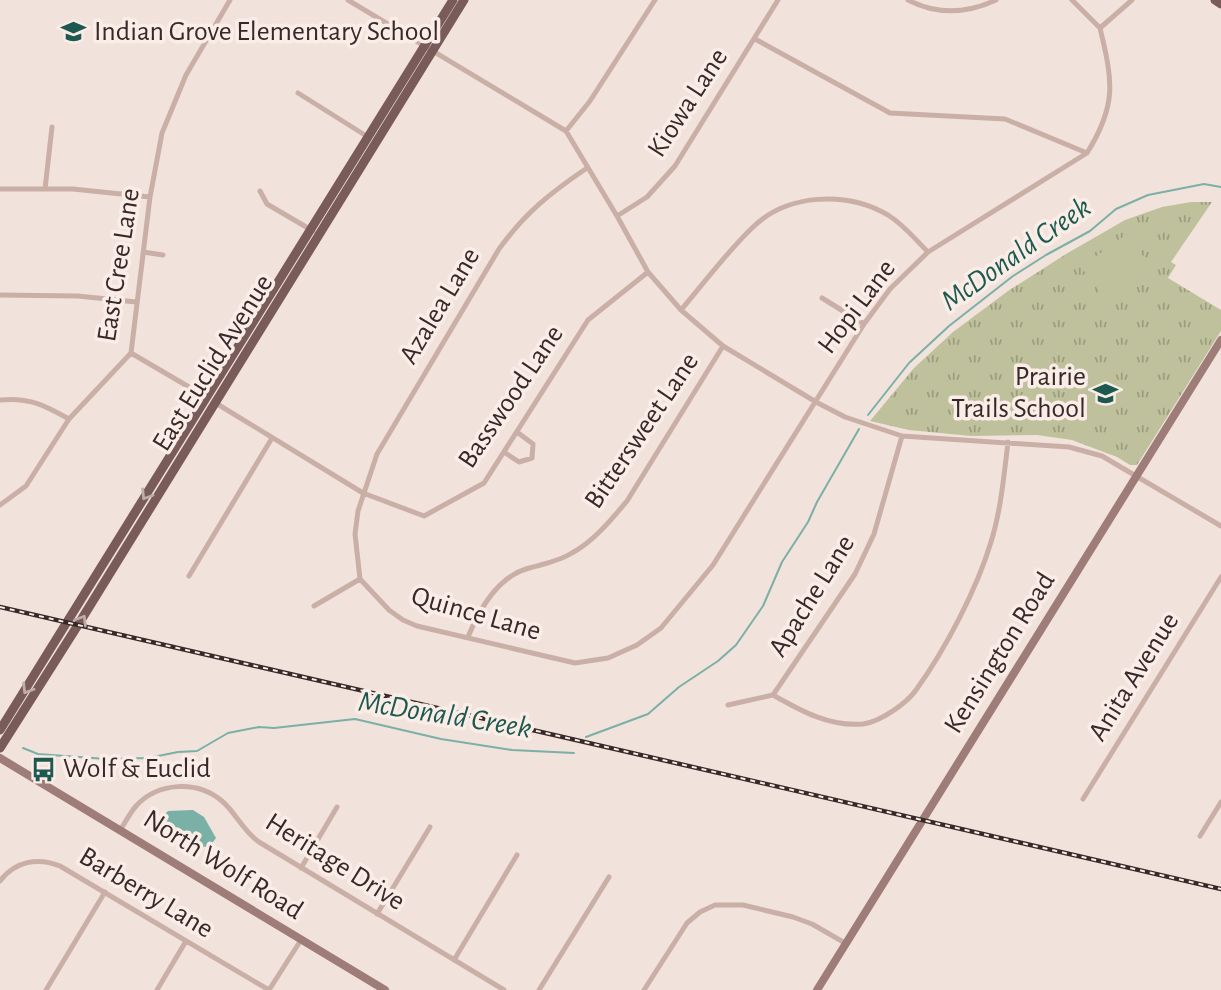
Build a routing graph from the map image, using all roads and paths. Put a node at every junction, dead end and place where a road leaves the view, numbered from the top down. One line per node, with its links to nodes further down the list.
1 (230, 0): 25 (street, East Cree Lane)
2 (348, 0): 15 (street)
3 (453, 0): 15 (main road, East Euclid Avenue)
4 (464, 0): 15 (main road, East Euclid Avenue)
5 (654, 0): 18 (street)
6 (778, 0): 14 (street, Kiowa Lane)
7 (908, 0): 8 (street)
8 (996, 0)
9 (1072, 0): 13 (street)
10 (1132, 0): 13 (street)
11 (1215, 0): 12 (main road)
12 (1221, 4)
13 (1100, 28): 20 (street, Hopi Lane)
14 (755, 39): 20 (street); 26 (street, Kiowa Lane)
15 (429, 49): 18 (street); 19 (main road, East Euclid Avenue)
16 (298, 93): 19 (street)
17 (52, 127): 23 (street)
18 (566, 131): 21 (street)
19 (372, 140): 27 (main road, East Euclid Avenue)
20 (1087, 153): 29 (street, Hopi Lane)
21 (587, 168): 26 (street); 50 (street, Azalea Lane)
22 (0, 189): 23 (street)
23 (45, 189): 25 (street)
24 (260, 191): 27 (street)
25 (150, 197): 28 (street, East Cree Lane)
26 (617, 216): 31 (street)
27 (315, 233): 41 (main road, East Euclid Avenue)
28 (143, 252): 30 (street); 34 (street, East Cree Lane)
29 (928, 252): 35 (street); 36 (street, Hopi Lane)
30 (163, 254)
31 (648, 272): 35 (street); 44 (street, Basswood Lane)
32 (0, 295): 34 (street)
33 (822, 298): 36 (street)
34 (136, 302): 39 (street, East Cree Lane)
35 (681, 310): 38 (street)
36 (864, 324): 42 (street, Hopi Lane)
37 (1221, 340): 49 (main road, Kensington Road)
38 (723, 346): 42 (street); 57 (street, Bittersweet Lane)
39 (131, 353): 41 (street, Basswood Lane); 43 (street, East Cree Lane)
40 (0, 400): 43 (street)
41 (211, 401): 46 (street, Basswood Lane); 61 (main road, East Euclid Avenue, one-way to 61); 62 (main road, East Euclid Avenue, one-way to 41)
42 (816, 402): 45 (street); 58 (street, Hopi Lane)
43 (69, 419): 51 (street, East Cree Lane)
44 (517, 432): 48 (street, Basswood Lane); 48 (street)
45 (902, 436): 47 (street); 59 (street, Apache Lane)
46 (272, 438): 50 (street, Basswood Lane); 53 (street)
47 (1008, 442): 49 (street); 59 (street)
48 (504, 452): 50 (street, Basswood Lane)
49 (1137, 475): 52 (street); 80 (main road, Kensington Road)
50 (363, 493): 55 (street)
51 (0, 505)
52 (1221, 526)
53 (189, 576)
54 (1221, 577): 64 (street, Anita Avenue)
55 (360, 579): 56 (street); 57 (street, Quince Lane)
56 (314, 606)
57 (468, 637): 58 (street, Quince Lane)
58 (637, 645)
59 (773, 695): 60 (street)
60 (728, 705)
61 (0, 730)
62 (0, 748)
63 (0, 758): 68 (main road, North Wolf Road)
64 (1083, 799)
65 (1221, 802): 69 (street)
66 (337, 807): 71 (street)
67 (430, 827): 77 (street)
68 (121, 829): 71 (street, Heritage Drive); 78 (main road, North Wolf Road)
69 (1200, 836)
70 (517, 855): 81 (street)
71 (301, 868): 77 (street, Heritage Drive)
72 (609, 877): 87 (street)
73 (0, 881): 74 (street, Barberry Lane)
74 (105, 892): 79 (street, Barberry Lane); 82 (street)
75 (704, 900): 76 (street)
76 (707, 908): 80 (street); 88 (street)
77 (377, 914): 81 (street, Heritage Drive)
78 (300, 940): 84 (street); 85 (main road, North Wolf Road)
79 (186, 941): 83 (street); 84 (street, Barberry Lane)
80 (845, 943): 89 (main road, Kensington Road)
81 (454, 960): 86 (street, Heritage Drive)
82 (46, 990)
83 (157, 990)
84 (269, 990)
85 (385, 990)
86 (504, 990)
87 (539, 990)
88 (644, 990)
89 (817, 990)

